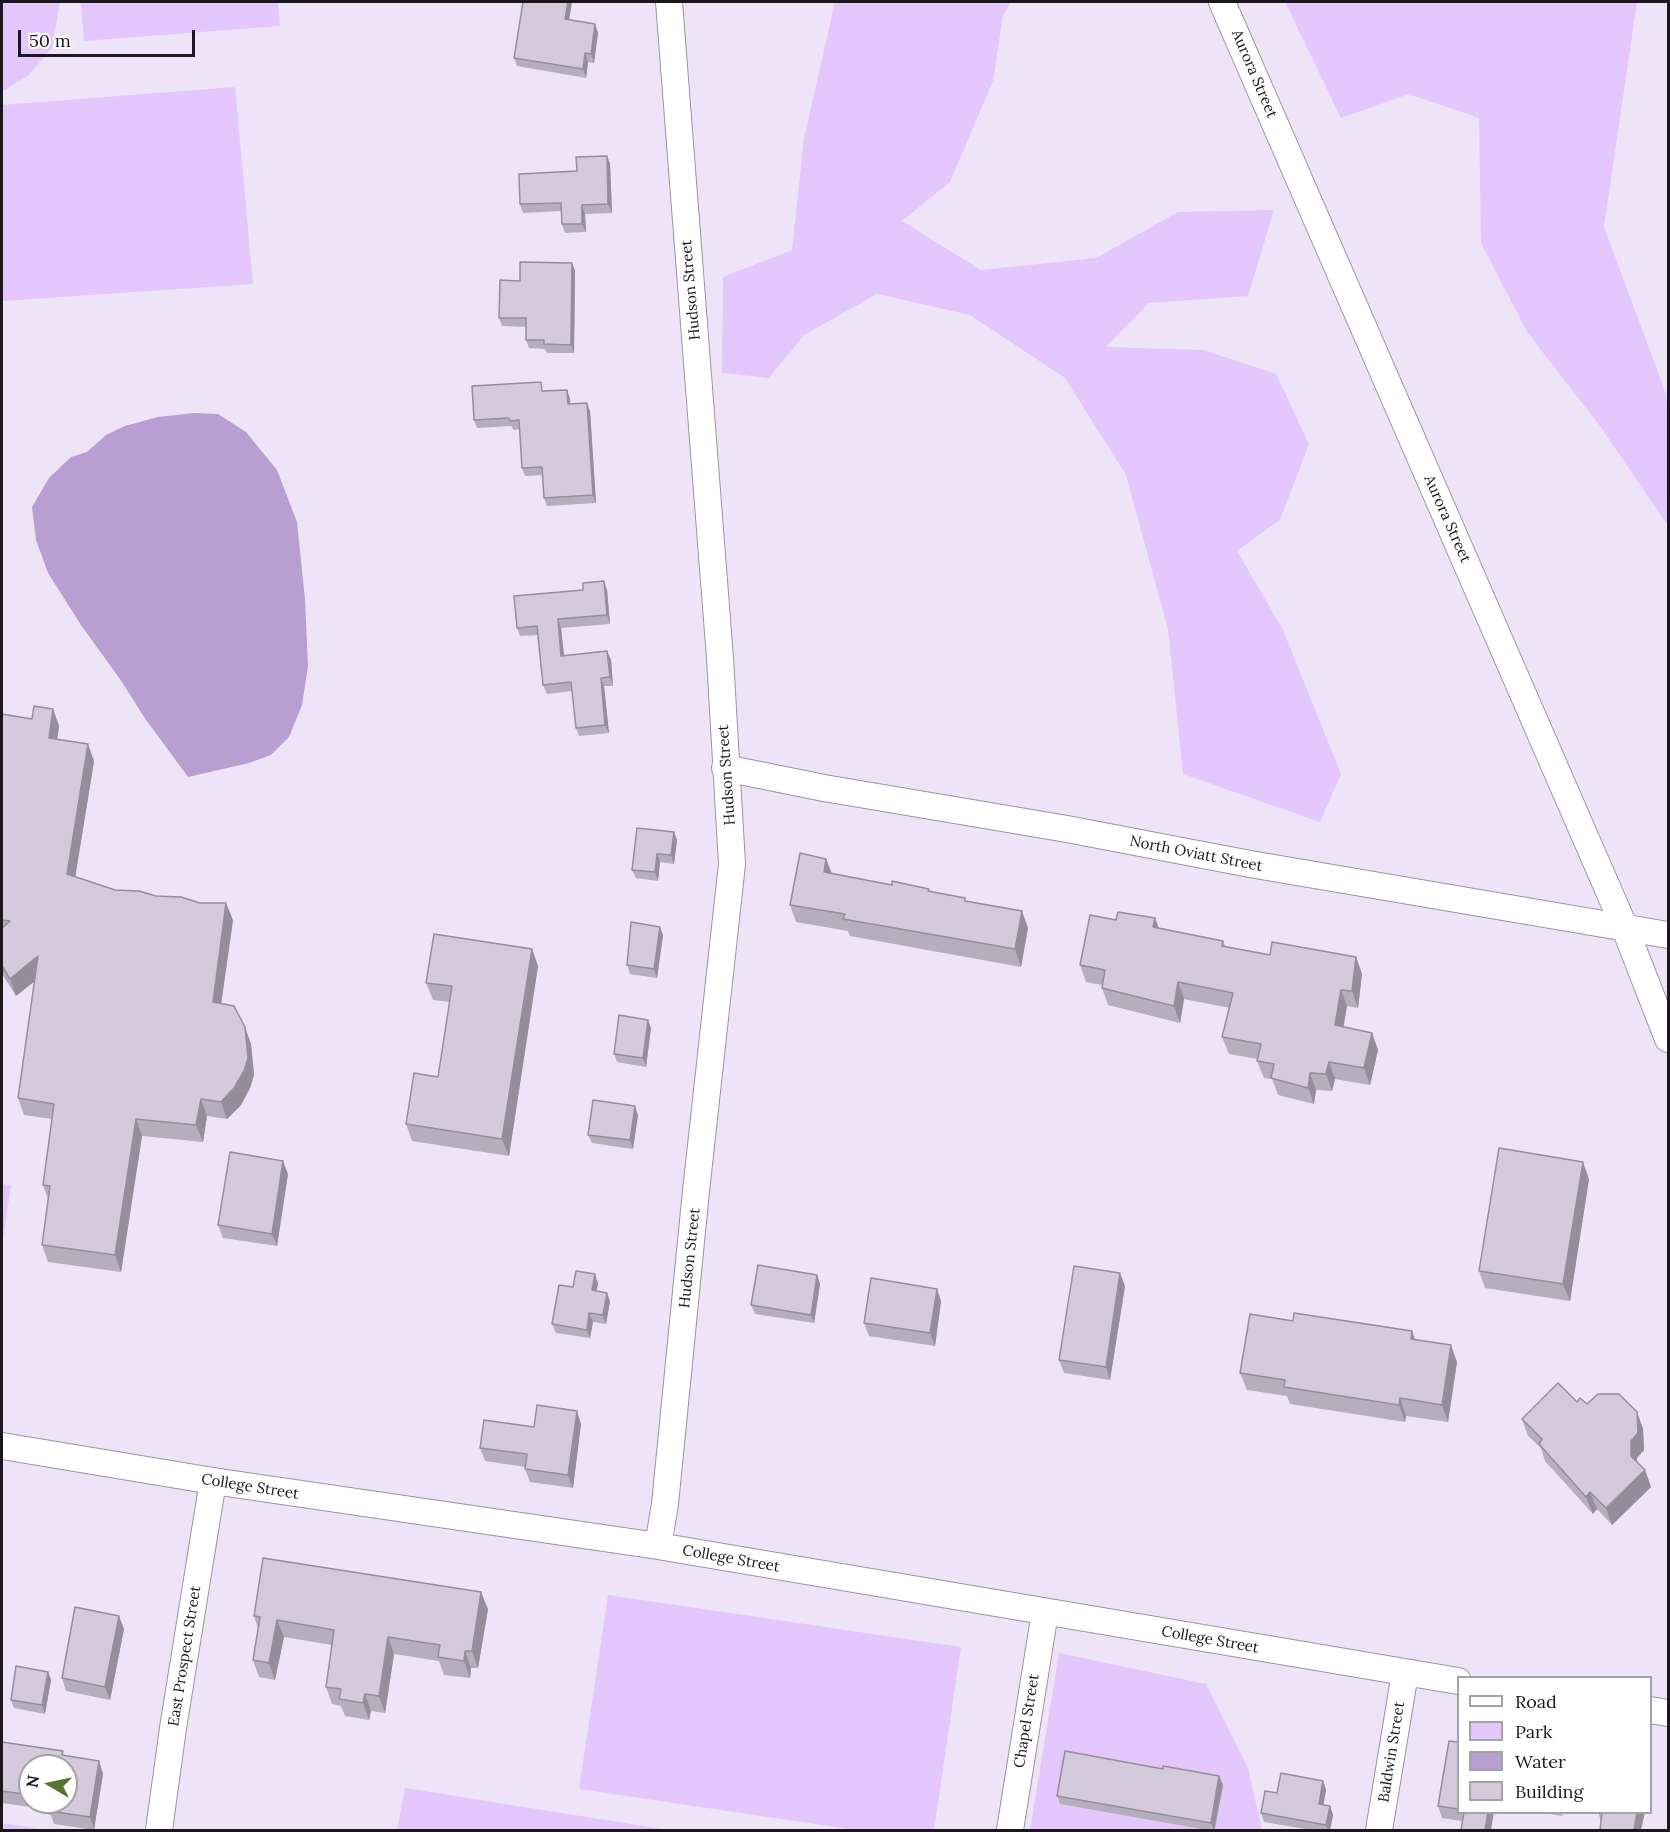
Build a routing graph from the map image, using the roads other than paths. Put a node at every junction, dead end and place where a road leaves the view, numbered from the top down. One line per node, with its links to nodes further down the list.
1 (669, 2): 3 (street, Hudson Street)
2 (1222, 2): 4 (street, Aurora Street)
3 (725, 768): 4 (street, North Oviatt Street); 9 (street, Hudson Street)
4 (1624, 926): 5 (street, North Oviatt Street); 6 (street, Aurora Street)
5 (1668, 935)
6 (1668, 1039)
7 (2, 1446): 8 (street, College Street)
8 (213, 1481): 9 (street, College Street); 15 (street, East Prospect Street)
9 (658, 1546): 10 (street, College Street)
10 (1045, 1612): 11 (street, College Street); 16 (street, Chapel Street)
11 (1405, 1673): 12 (street, College Street); 17 (street, Baldwin Street)
12 (1457, 1681)
13 (1652, 1710): 14 (street)
14 (1668, 1713)
15 (159, 1830)
16 (1010, 1830)
17 (1379, 1830)

